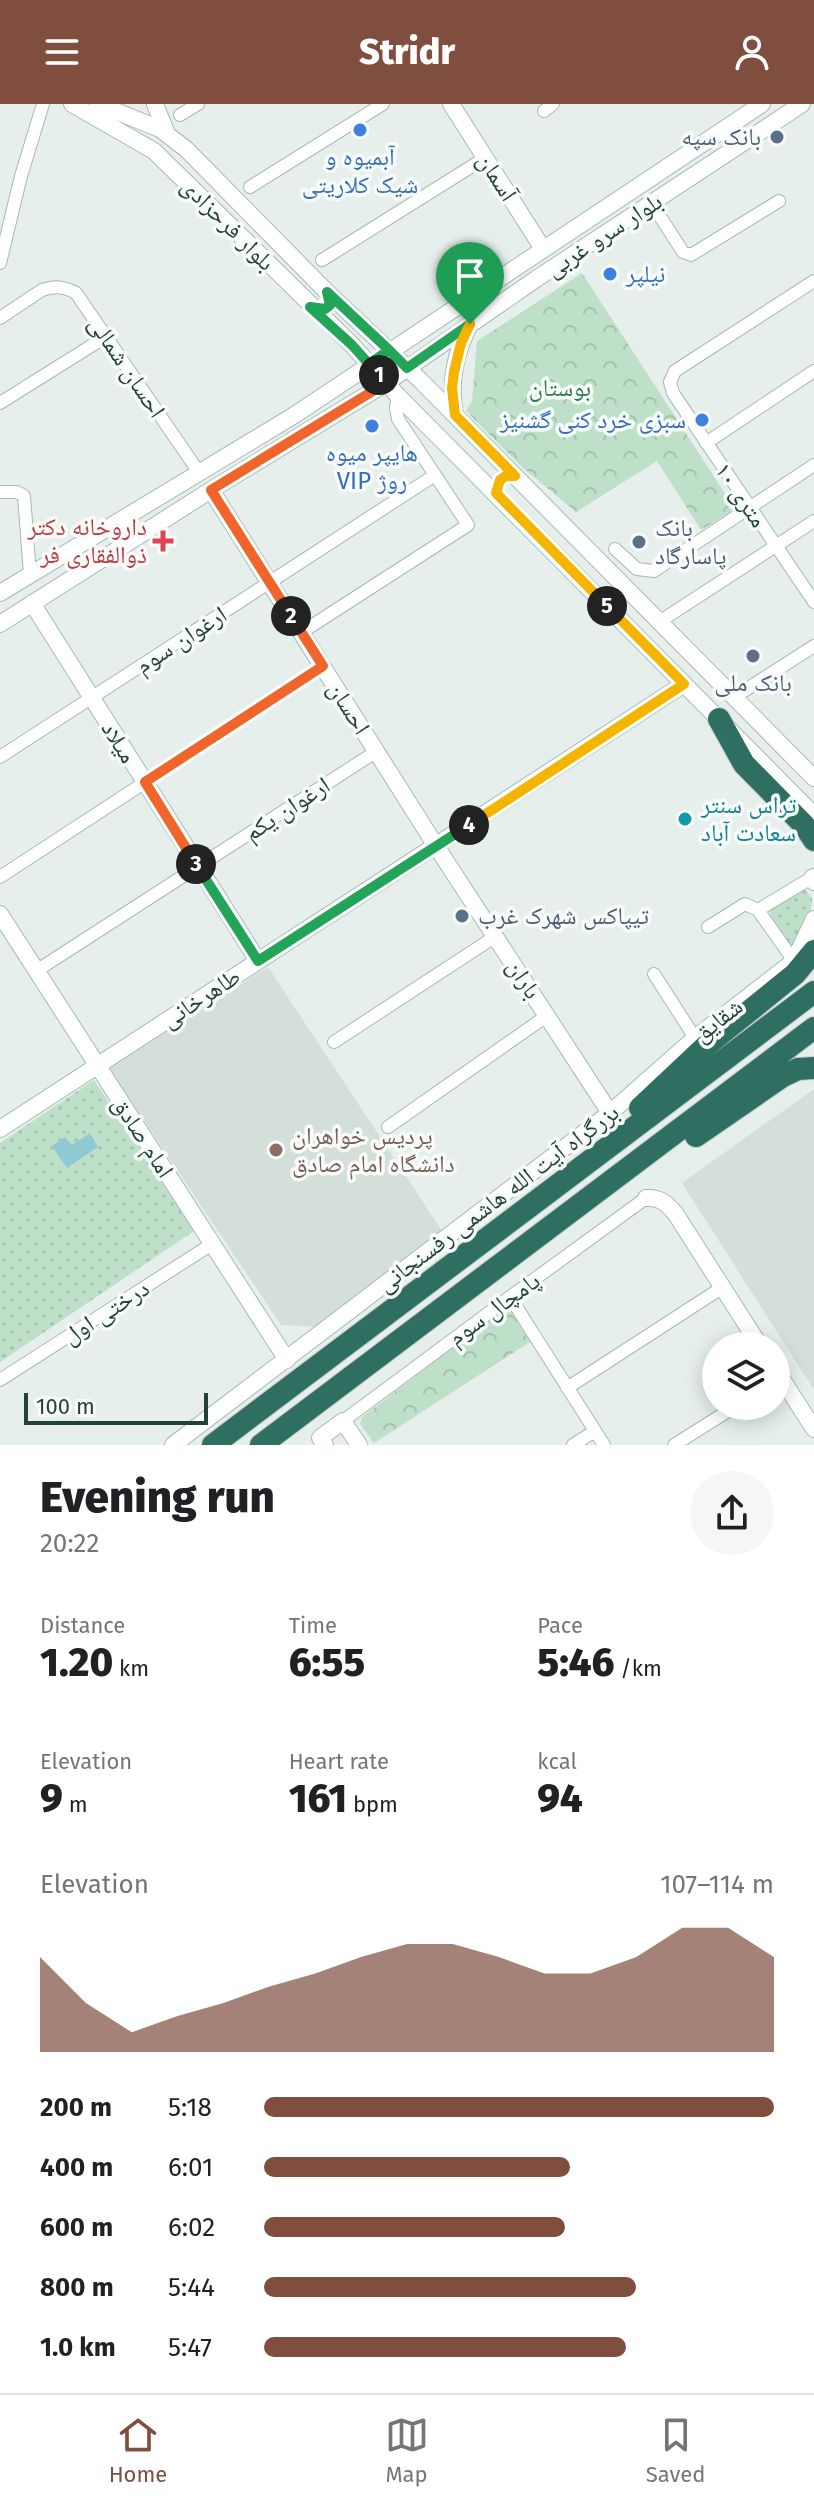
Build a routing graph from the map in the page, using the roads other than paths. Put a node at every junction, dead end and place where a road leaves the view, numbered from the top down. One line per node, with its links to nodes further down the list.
1 (43, 104): 21 (street)
2 (72, 104): 14 (main road, بلوار فرحزادی)
3 (98, 104): 12 (main road, بلوار فرحزادی)
4 (132, 104): 12 (main road)
5 (155, 104): 13 (main road)
6 (198, 104): 11 (street)
7 (383, 104): 16 (street)
8 (451, 104): 15 (main road, آسمان)
9 (762, 104): 19 (main road, بلوار سرو غربی)
10 (802, 104): 18 (main road, بلوار سرو غربی)
11 (180, 115)
12 (138, 121): 13 (main road, بلوار فرحزادی); 14 (main road)
13 (167, 134): 23 (main road, بلوار فرحزادی)
14 (141, 144): 24 (main road, بلوار فرحزادی)
15 (485, 158): 19 (main road, آسمان); 20 (street)
16 (250, 187)
17 (779, 201): 18 (street)
18 (652, 204): 26 (main road, بلوار سرو غربی)
19 (543, 249): 28 (main road, بلوار سرو غربی)
20 (322, 260)
21 (0, 263)
22 (814, 281): 35 (street, ۱۰ متری)
23 (327, 292): 24 (main road); 28 (main road, بلوار فرحزادی)
24 (310, 307): 29 (main road, بلوار فرحزادی)
25 (0, 318): 27 (street, احسان شمالی)
26 (470, 324): 30 (main road, بلوار سرو غربی); 34 (main road)
27 (107, 336): 33 (street); 37 (street, احسان شمالی)
28 (389, 350): 29 (main road, بلوار سرو غربی); 30 (main road, بلوار فرحزادی)
29 (369, 364): 32 (main road, بلوار فرحزادی); 37 (main road, بلوار سرو غربی)
30 (407, 368): 32 (main road, بلوار سرو غربی); 34 (main road)
31 (814, 371): 35 (street)
32 (392, 389): 38 (street); 40 (main road, بلوار سرو غربی); 42 (main road)
33 (0, 403)
34 (455, 415): 39 (main road)
35 (706, 443): 43 (street, ۱۰ متری)
36 (814, 465): 43 (street)
37 (198, 471): 47 (main road, بلوار سرو غربی)
38 (435, 475): 48 (street, ارغوان سوم); 54 (street)
39 (515, 476): 42 (main road); 52 (main road)
40 (211, 490): 48 (main road, احسان); 51 (main road, بلوار سرو غربی)
41 (0, 492): 47 (street)
42 (496, 493): 57 (main road)
43 (750, 508): 45 (street, ۱۰ متری); 46 (street)
44 (814, 521): 45 (street)
45 (776, 546): 50 (street, ۱۰ متری); 52 (street)
46 (615, 549)
47 (30, 575): 49 (main road, بلوار سرو غربی)
48 (270, 583): 54 (main road, احسان); 58 (street, ارغوان سوم)
49 (0, 593)
50 (814, 602)
51 (32, 603): 53 (main road, بلوار سرو غربی); 58 (main road, میلاد)
52 (659, 622): 59 (main road)
53 (0, 624)
54 (302, 632): 56 (main road, احسان)
55 (814, 646): 59 (street)
56 (323, 666): 61 (main road, احسان); 64 (street)
57 (684, 684): 60 (main road); 67 (main road, طاهرخانی)
58 (92, 698): 62 (street, ارغوان سوم); 64 (main road, میلاد)
59 (733, 698): 63 (main road)
60 (719, 719): 65 (main road); 66 (highway)
61 (377, 751): 67 (main road, احسان); 68 (street, ارغوان یکم)
62 (0, 757)
63 (812, 773)
64 (145, 782): 68 (main road, میلاد); 69 (street)
65 (814, 815)
66 (814, 840)
67 (436, 846): 75 (main road, باران); 77 (main road, طاهرخانی)
68 (198, 867): 77 (main road, میلاد); 78 (street, ارغوان یکم)
69 (0, 877)
70 (814, 880): 71 (street)
71 (758, 910): 74 (street); 76 (street)
72 (0, 914): 78 (main road, امام صادق)
73 (814, 919): 76 (main road, شقایق)
74 (708, 927)
75 (496, 936): 81 (main road, باران); 84 (street)
76 (804, 956): 83 (main road, شقایق); 90 (highway)
77 (258, 961): 85 (main road, طاهرخانی)
78 (36, 971): 85 (main road, امام صادق)
79 (654, 974): 83 (street)
80 (814, 992): 90 (highway, بزرگراه آیت الله هاشمی رفسنجانی)
81 (548, 1015): 87 (main road, باران); 88 (street)
82 (814, 1028): 91 (highway)
83 (695, 1038): 87 (main road, شقایق)
84 (334, 1042)
85 (97, 1066): 89 (main road, طاهرخانی); 93 (main road, امام صادق)
86 (814, 1068): 91 (highway)
87 (610, 1113): 97 (main road, شقایق)
88 (388, 1127)
89 (0, 1129)
90 (593, 1159): 107 (highway, بزرگراه آیت الله هاشمی رفسنجانی)
91 (616, 1179): 108 (highway)
92 (646, 1198): 94 (main road); 95 (street, پامچال سوم)
93 (212, 1244): 97 (main road, امام صادق); 98 (street, درختی اول)
94 (723, 1287): 96 (main road); 99 (street)
95 (510, 1297): 99 (street); 102 (street, پامچال سوم)
96 (751, 1332)
97 (287, 1360): 106 (main road, شقایق)
98 (0, 1380)
99 (567, 1388): 104 (street)
100 (790, 1394): 103 (main road)
101 (714, 1420): 112 (street)
102 (343, 1421): 105 (main road); 109 (main road)
103 (814, 1429)
104 (595, 1431): 110 (street); 111 (street)
105 (318, 1443)
106 (173, 1445)
107 (213, 1445)
108 (261, 1445)
109 (359, 1445)
110 (573, 1445)
111 (604, 1445)
112 (674, 1445)

